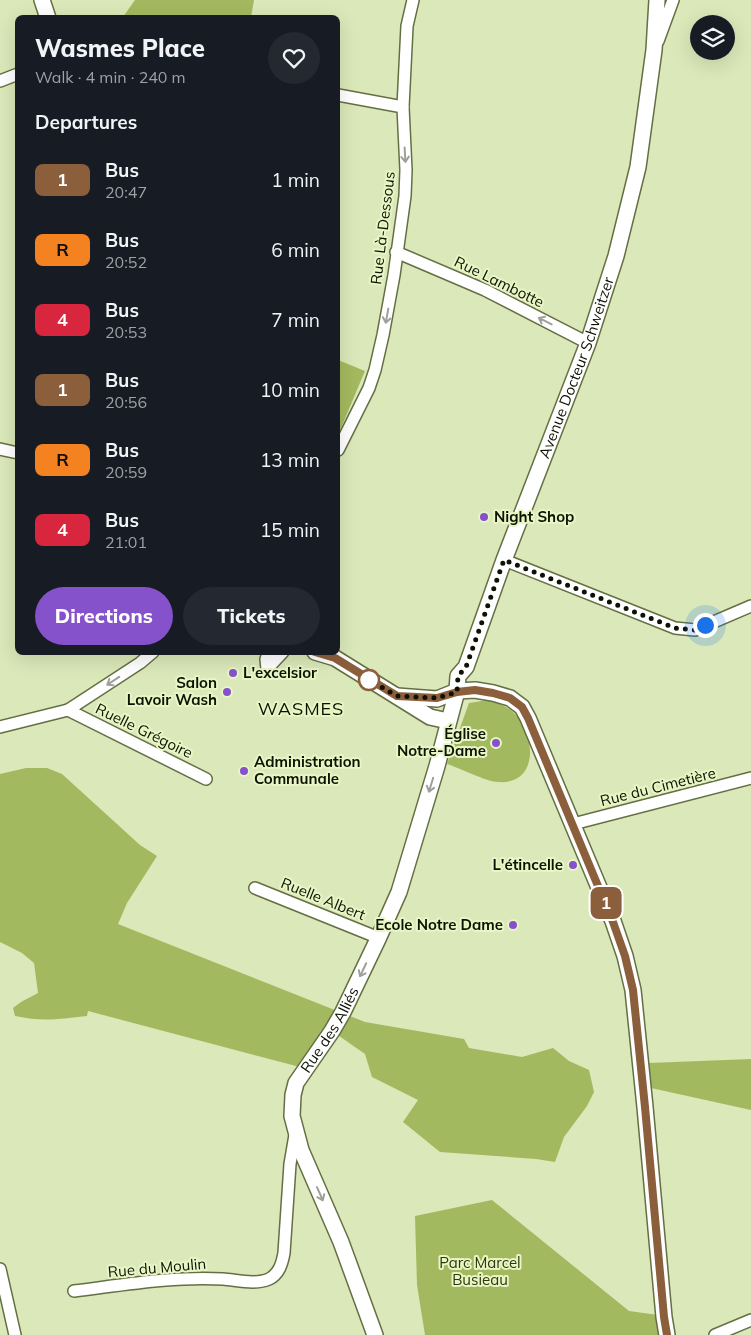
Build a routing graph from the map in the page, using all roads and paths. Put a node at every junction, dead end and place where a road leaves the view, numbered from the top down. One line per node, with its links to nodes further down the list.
1 (42, 0): 5 (street)
2 (412, 0): 10 (street, Rue Là-Dessous)
3 (657, 0): 6 (street, Avenue Docteur Schweitzer)
4 (673, 0): 6 (street)
5 (47, 15)
6 (654, 50): 12 (street, Avenue Docteur Schweitzer)
7 (15, 75): 8 (street)
8 (0, 81)
9 (340, 95): 10 (street)
10 (403, 106): 11 (street, Rue Là-Dessous, one-way to 11)
11 (396, 252): 12 (street, Rue Lambotte, one-way to 11); 13 (street, Rue Là-Dessous, one-way to 13)
12 (588, 343): 16 (street, Avenue Docteur Schweitzer)
13 (340, 446)
14 (0, 448): 15 (street)
15 (15, 453)
16 (504, 560): 17 (street); 22 (street, Avenue Docteur Schweitzer)
17 (751, 606)
18 (149, 655): 24 (street, one-way to 24)
19 (268, 655): 20 (street)
20 (280, 655)
21 (333, 655): 23 (street)
22 (463, 691): 23 (street); 25 (street); 29 (street)
23 (397, 696): 25 (street)
24 (68, 710): 26 (street); 28 (street, Ruelle Grégoire)
25 (448, 721): 31 (street, Rue des Alliés, one-way to 31)
26 (0, 727)
27 (751, 778): 29 (street, Rue du Cimetière)
28 (206, 779)
29 (573, 824): 38 (street)
30 (255, 888): 31 (street, Ruelle Albert)
31 (379, 938): 32 (street, Rue des Alliés, one-way to 32)
32 (296, 1131): 34 (street, Rue du Moulin); 37 (street, Rue des Alliés, one-way to 37)
33 (0, 1269): 36 (street)
34 (74, 1291)
35 (751, 1320): 39 (street)
36 (15, 1335)
37 (375, 1335)
38 (667, 1335)
39 (715, 1335)

